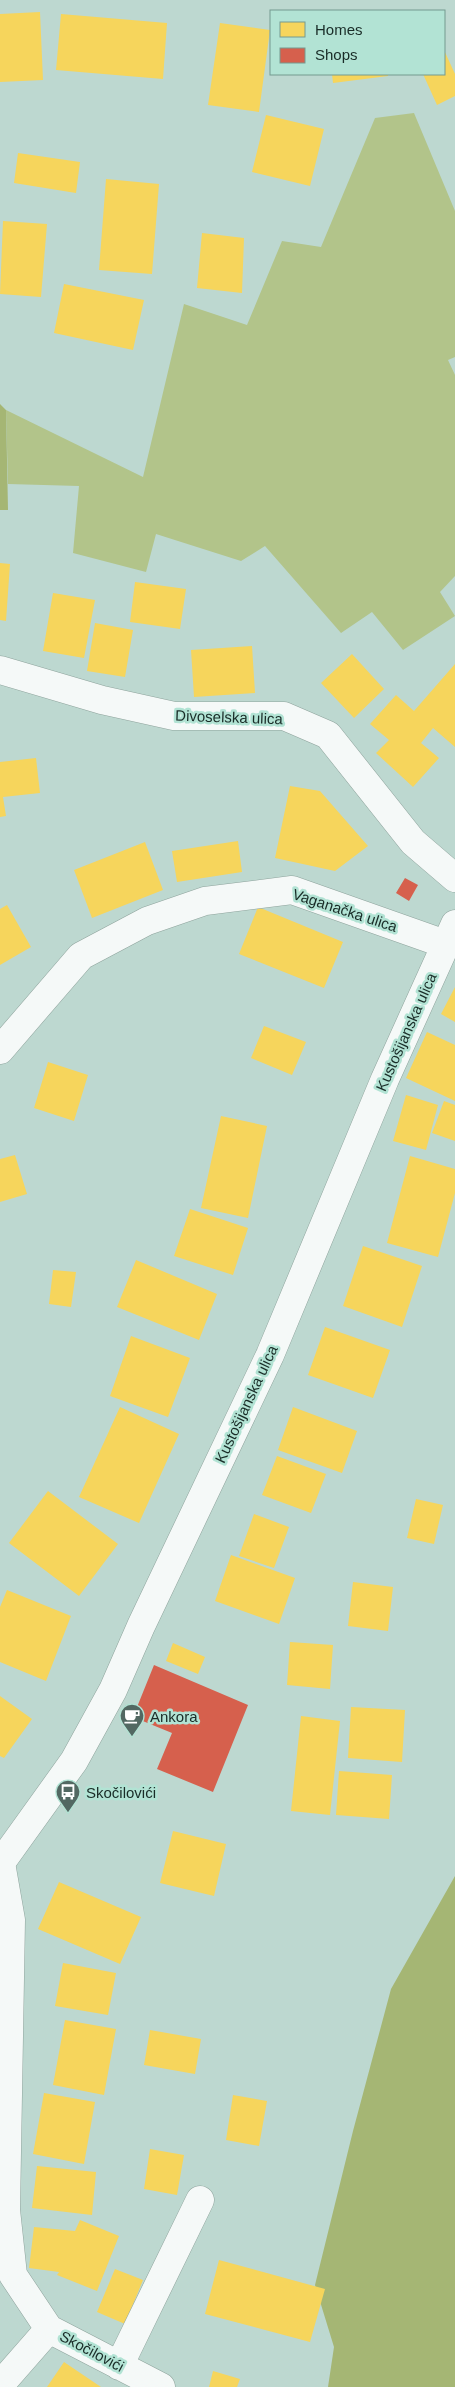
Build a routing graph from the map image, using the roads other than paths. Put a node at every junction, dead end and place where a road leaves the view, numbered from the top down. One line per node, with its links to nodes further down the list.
1 (0, 670): 2 (street, Divoselska ulica)
2 (455, 878)
3 (450, 934): 4 (street, Vaganačka ulica); 5 (street, Kustošijanska ulica)
4 (0, 1050)
5 (1, 1863): 7 (street, Skočilovići)
6 (200, 2200): 8 (street)
7 (49, 2329): 8 (street, Skočilovići); 9 (street)
8 (119, 2366): 10 (street, Skočilovići)
9 (0, 2385)
10 (161, 2387)

